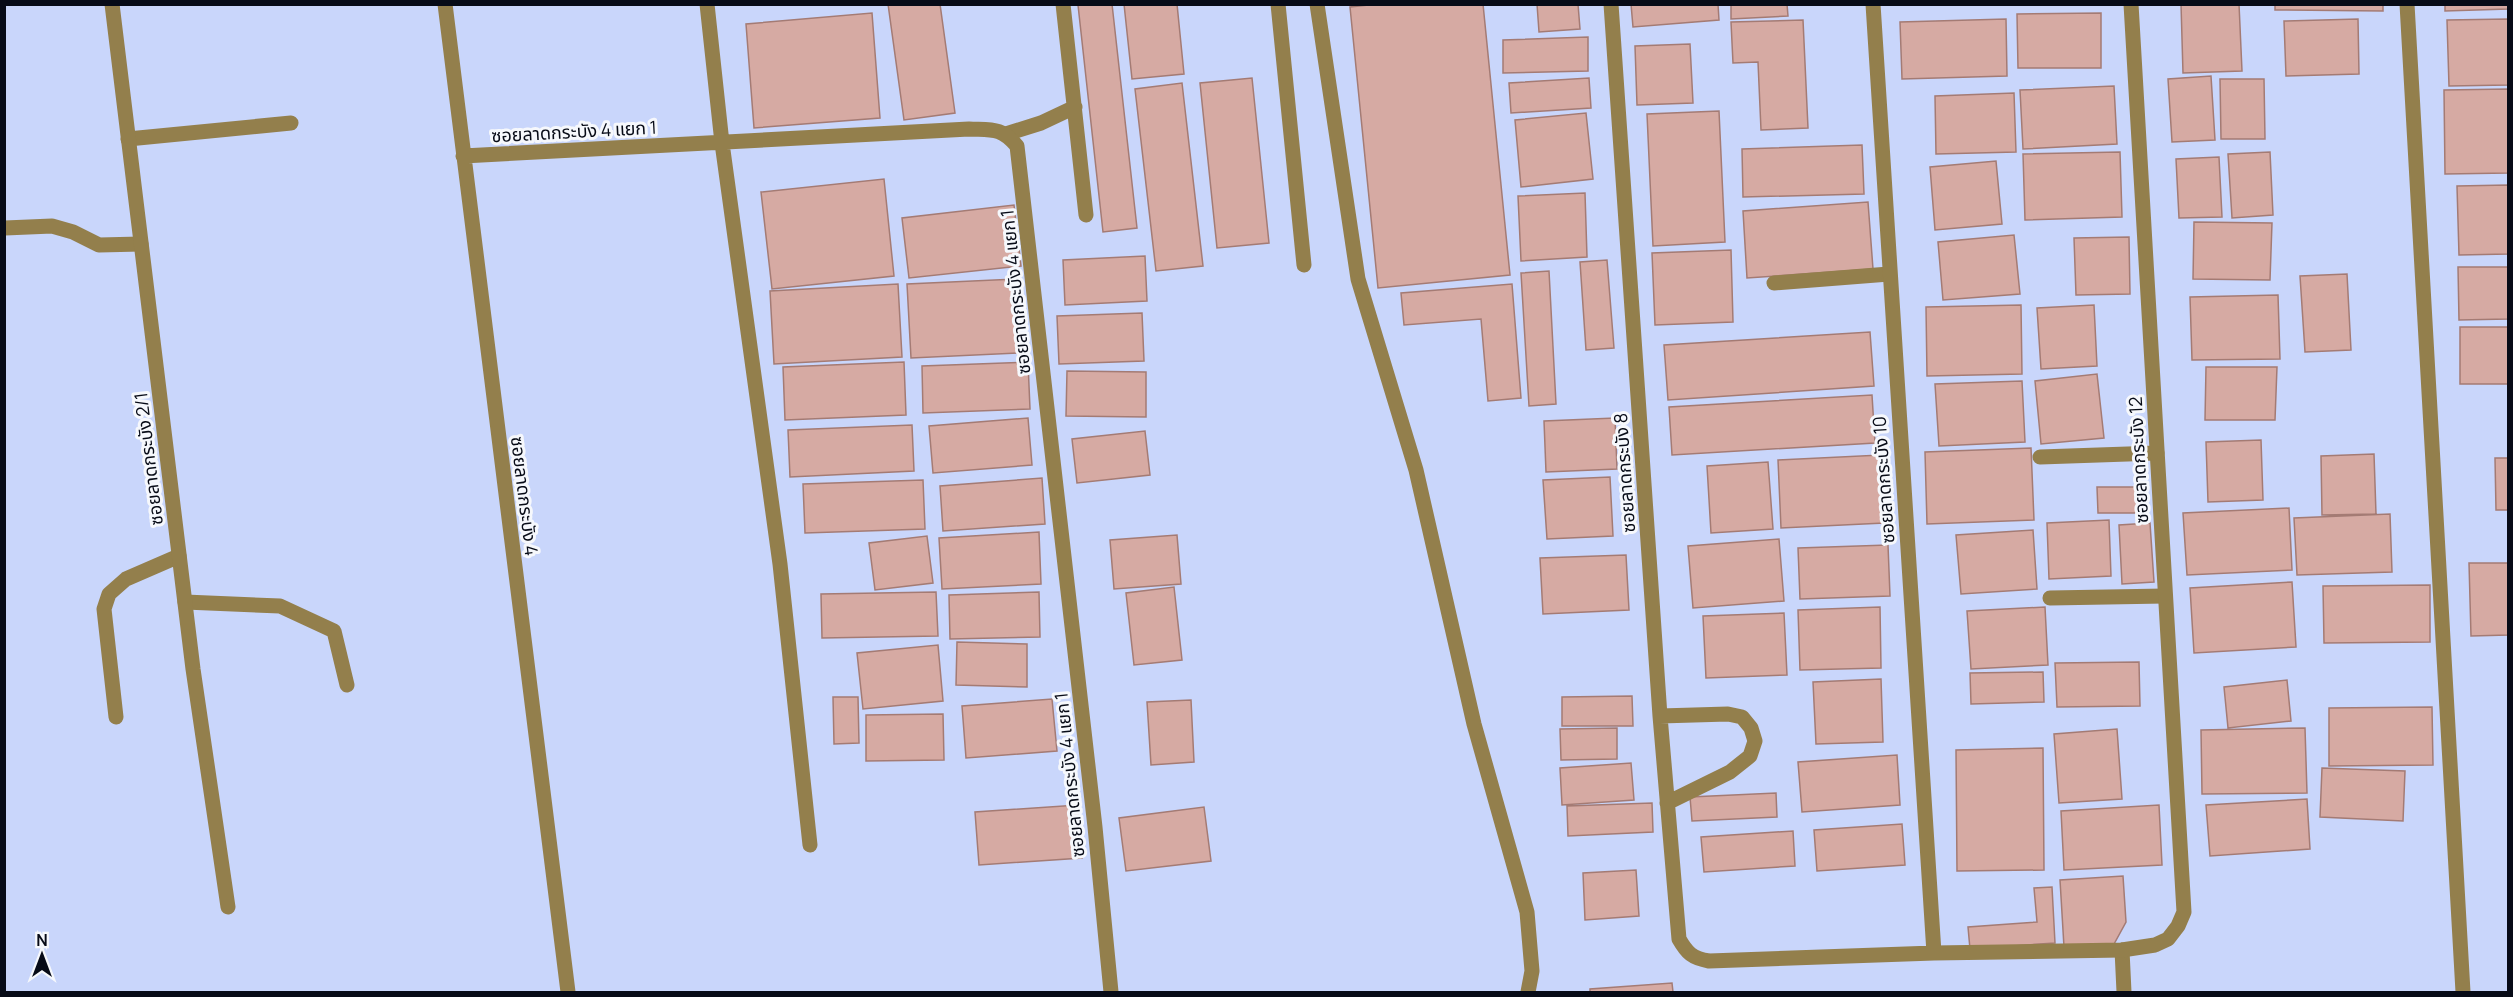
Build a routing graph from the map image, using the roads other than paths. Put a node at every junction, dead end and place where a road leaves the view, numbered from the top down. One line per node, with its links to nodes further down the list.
1 (112, 4): 14 (street, ซอยลาดกระบัง 2/1)
2 (445, 4): 16 (street, ซอยลาดกระบัง 4)
3 (707, 4): 15 (street)
4 (1063, 4): 11 (street)
5 (1278, 4): 20 (street)
6 (1317, 4): 39 (street)
7 (1611, 4): 30 (street, ซอยลาดกระบัง 8)
8 (1873, 4): 21 (street, ซอยลาดกระบัง 10)
9 (2131, 4): 23 (street, ซอยลาดกระบัง 12)
10 (2407, 4): 41 (street)
11 (1075, 106): 13 (street); 17 (street)
12 (291, 123): 14 (street)
13 (1006, 134): 15 (street, ซอยลาดกระบัง 4 แยก 1); 38 (street, ซอยลาดกระบัง 4 แยก 1)
14 (128, 139): 19 (street, ซอยลาดกระบัง 2/1)
15 (722, 143): 16 (street, ซอยลาดกระบัง 4 แยก 1); 33 (street)
16 (463, 156): 37 (street, ซอยลาดกระบัง 4)
17 (1086, 215)
18 (5, 228): 19 (street)
19 (141, 244): 25 (street, ซอยลาดกระบัง 2/1)
20 (1304, 265)
21 (1889, 274): 22 (street); 36 (street, ซอยลาดกระบัง 10)
22 (1774, 282)
23 (2157, 453): 24 (street); 26 (street, ซอยลาดกระบัง 12)
24 (2040, 457)
25 (179, 556): 28 (street, ซอยลาดกระบัง 2/1); 31 (street)
26 (2165, 596): 27 (street); 35 (street, ซอยลาดกระบัง 12)
27 (2050, 598)
28 (185, 602): 29 (street); 34 (street, ซอยลาดกระบัง 2/1)
29 (347, 685)
30 (1660, 716): 32 (street, ซอยลาดกระบัง 8); 32 (street)
31 (116, 717)
32 (1667, 803): 36 (street, ซอยลาดกระบัง 8)
33 (810, 845)
34 (228, 907)
35 (2122, 950): 36 (street); 40 (street)
36 (1934, 953)
37 (568, 993)
38 (1111, 993)
39 (1528, 993)
40 (2124, 993)
41 (2463, 993)

